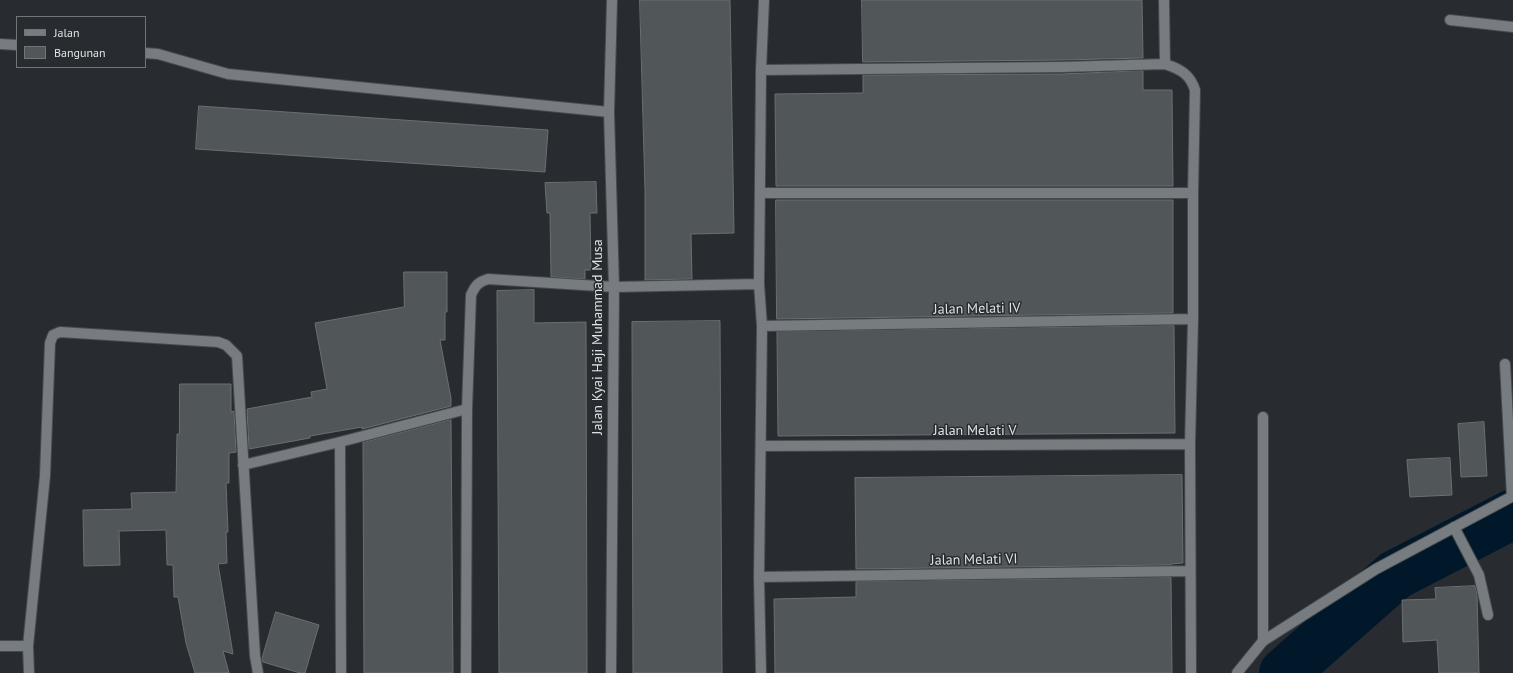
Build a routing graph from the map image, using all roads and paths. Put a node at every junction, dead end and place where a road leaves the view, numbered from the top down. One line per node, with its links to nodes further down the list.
1 (612, 0): 11 (street, Jalan Kyai Haji Muhammad Musa)
2 (764, 0): 10 (street)
3 (1164, 0): 9 (street)
4 (1450, 20): 5 (street)
5 (1513, 28)
6 (0, 44): 7 (street)
7 (16, 45)
8 (146, 53): 11 (street)
9 (1166, 64): 10 (street); 13 (street)
10 (761, 70): 12 (street)
11 (609, 112): 15 (street, Jalan Kyai Haji Muhammad Musa)
12 (760, 193): 13 (street); 14 (street)
13 (1193, 193): 16 (street)
14 (759, 284): 15 (street); 17 (street)
15 (614, 287): 19 (street); 37 (street, Jalan Kyai Haji Muhammad Musa)
16 (1193, 319): 17 (street, Jalan Melati IV); 22 (street)
17 (762, 326): 23 (street)
18 (1505, 364): 25 (street)
19 (466, 409): 21 (street); 36 (street)
20 (1263, 417): 30 (street)
21 (340, 442): 24 (street); 35 (street)
22 (1190, 444): 23 (street, Jalan Melati V); 27 (street)
23 (761, 446): 28 (street)
24 (243, 465): 32 (street); 34 (street)
25 (1512, 496): 26 (street)
26 (1456, 531): 29 (street); 30 (street)
27 (1190, 571): 28 (street, Jalan Melati VI); 39 (street)
28 (759, 577): 38 (street)
29 (1488, 615)
30 (1263, 641): 40 (street)
31 (0, 646): 32 (street)
32 (28, 646): 33 (street)
33 (29, 673)
34 (258, 673)
35 (341, 673)
36 (466, 673)
37 (612, 673)
38 (761, 673)
39 (1191, 673)
40 (1236, 673)

